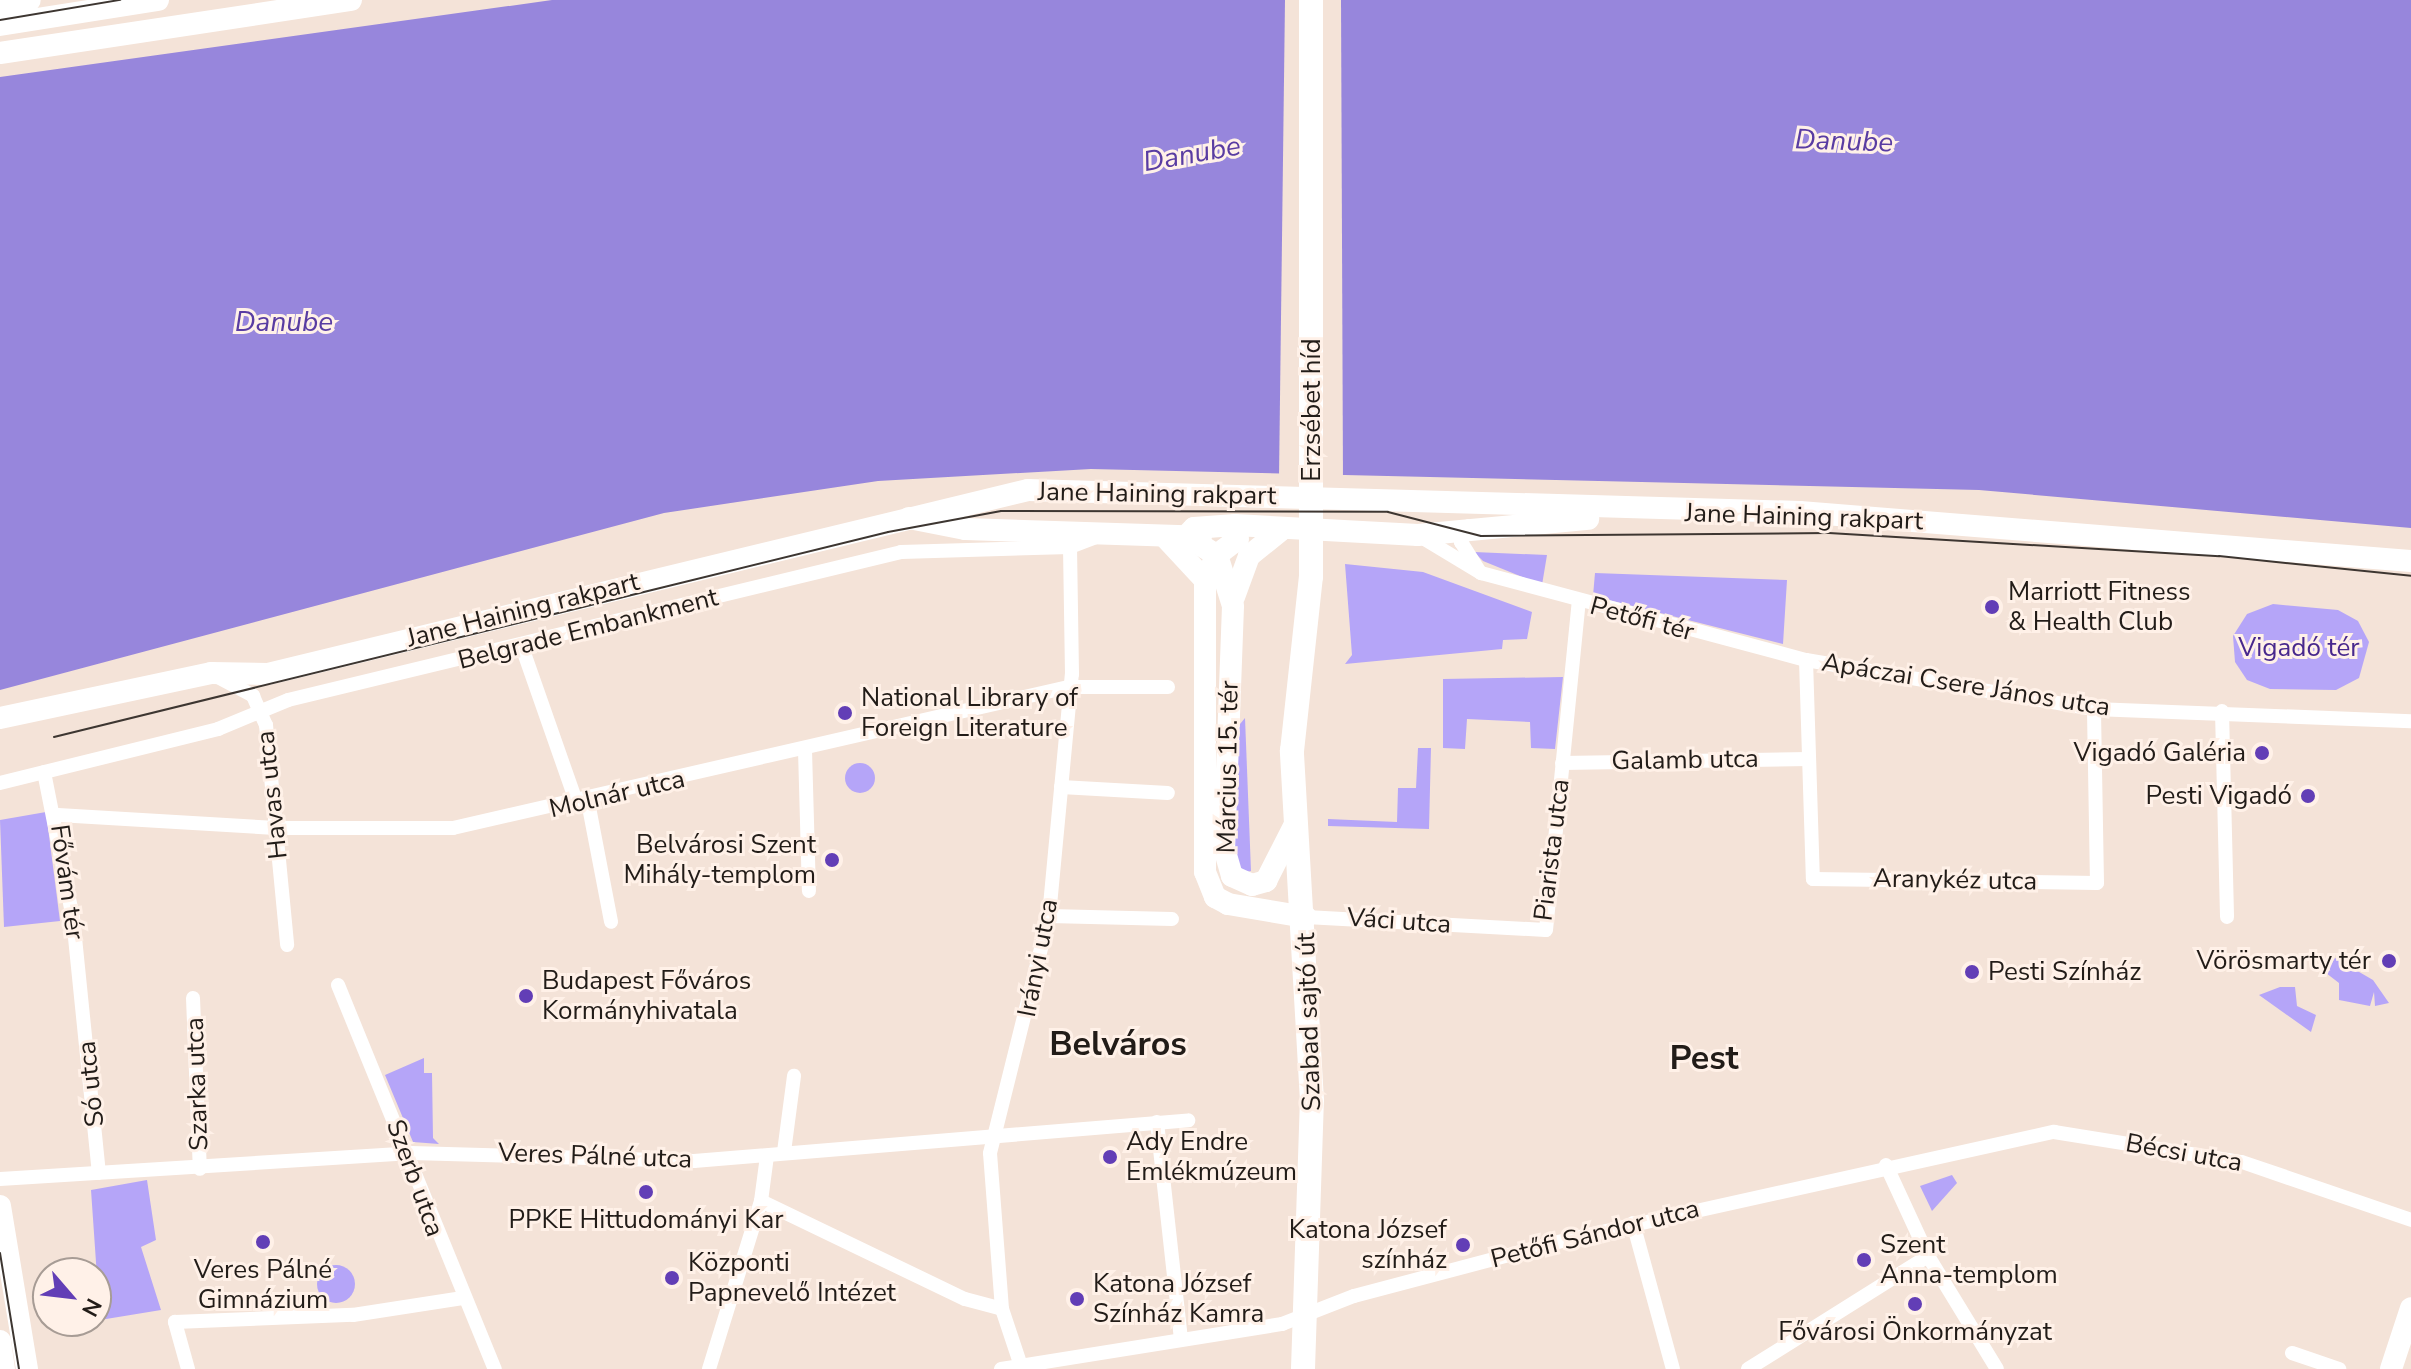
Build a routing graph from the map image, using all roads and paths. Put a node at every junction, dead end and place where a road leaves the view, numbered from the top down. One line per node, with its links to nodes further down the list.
1 (30, 0): 5 (main road)
2 (158, 0): 6 (main road)
3 (351, 0): 7 (main road)
4 (1311, 0): 42 (main road, Erzsébet híd)
5 (0, 5)
6 (0, 25)
7 (0, 53)
8 (1625, 513): 9 (main road, Jane Haining rakpart); 10 (main road, Belgrade Embankment); 18 (main road, Jane Haining rakpart)
9 (904, 516): 14 (main road); 25 (main road, Jane Haining rakpart)
10 (1470, 525): 12 (main road, Belgrade Embankment); 19 (street)
11 (1280, 531): 12 (main road, Belgrade Embankment); 13 (main road, Belgrade Embankment); 15 (main road, Belgrade Embankment); 22 (main road)
12 (1418, 535): 19 (street, Petőfi tér)
13 (1175, 536): 14 (main road, Belgrade Embankment); 15 (main road, Belgrade Embankment); 17 (main road); 20 (main road)
14 (1103, 537): 16 (street, Belgrade Embankment)
15 (1238, 539): 17 (main road, Március 15. tér)
16 (1070, 547): 23 (street, Belgrade Embankment); 26 (street, Irányi utca)
17 (1217, 555): 20 (main road, Március 15. tér); 22 (main road, Március 15. tér)
18 (2411, 561)
19 (1481, 573): 21 (street, Petőfi tér)
20 (1205, 580): 45 (main road, Március 15. tér)
21 (1579, 602): 24 (street, Petőfi tér); 35 (street)
22 (1233, 606): 42 (main road, Március 15. tér)
23 (522, 647): 28 (street, Belgrade Embankment); 40 (street)
24 (1806, 660): 29 (street, Apáczai Csere János utca); 34 (street)
25 (211, 673): 28 (street, Havas utca); 31 (main road, Jane Haining rakpart)
26 (1068, 687): 27 (street, Molnár utca); 33 (street, Molnár utca); 38 (street, Irányi utca)
27 (1168, 687)
28 (262, 709): 36 (street, Belgrade Embankment); 43 (street, Havas utca)
29 (2094, 709): 30 (street, Apáczai Csere János utca); 34 (street, Aranykéz utca)
30 (2222, 711): 32 (street); 48 (street)
31 (0, 718)
32 (2411, 721)
33 (805, 750): 40 (street, Molnár utca); 44 (street)
34 (1809, 759): 35 (street, Galamb utca)
35 (1562, 763): 51 (street, Piarista utca)
36 (44, 772): 37 (street, Belgrade Embankment); 41 (street, Fővám tér)
37 (0, 783)
38 (1061, 787): 39 (street); 46 (street, Irányi utca)
39 (1168, 793)
40 (583, 803): 43 (street, Molnár utca); 50 (street)
41 (58, 815): 43 (street, Molnár utca); 54 (street, Fővám tér)
42 (1296, 820): 47 (main road)
43 (276, 828): 52 (street, Havas utca)
44 (809, 891)
45 (1215, 897): 47 (main road, Váci utca)
46 (1049, 916): 49 (street); 59 (street, Irányi utca)
47 (1306, 917): 51 (street, Váci utca); 75 (main road, Szabad sajtó út)
48 (2227, 917)
49 (1172, 919)
50 (611, 922)
51 (1539, 933)
52 (287, 945)
53 (338, 985): 61 (street, Szerb utca)
54 (82, 994): 65 (street, Só utca)
55 (193, 998): 64 (street, Szarka utca)
56 (794, 1076): 60 (street)
57 (1188, 1120): 58 (street, Veres Pálné utca)
58 (1157, 1122): 59 (street, Veres Pálné utca); 76 (street)
59 (995, 1135): 60 (street, Veres Pálné utca); 74 (street, Irányi utca)
60 (784, 1152): 62 (street, Veres Pálné utca)
61 (411, 1153): 62 (street, Veres Pálné utca); 64 (street, Veres Pálné utca); 72 (street, Szerb utca)
62 (767, 1156): 67 (street)
63 (1886, 1165): 69 (street, Bécsi utca); 70 (street, Petőfi Sándor utca); 71 (street)
64 (200, 1169): 65 (street, Veres Pálné utca)
65 (99, 1173): 66 (street, Veres Pálné utca)
66 (0, 1179)
67 (761, 1201): 74 (street); 84 (street)
68 (0, 1206): 81 (main road)
69 (2411, 1220)
70 (1633, 1223): 75 (street, Petőfi Sándor utca); 87 (street)
71 (1928, 1256): 88 (street); 89 (street)
72 (463, 1298): 82 (street); 83 (street, Szerb utca)
73 (2411, 1308): 91 (main road)
74 (1002, 1309): 79 (street, Irányi utca)
75 (1308, 1318): 76 (street, Petőfi Sándor utca); 86 (main road, Szabad sajtó út)
76 (1181, 1340): 79 (street, Petőfi Sándor utca)
77 (0, 1341): 80 (main road)
78 (2292, 1353): 90 (street)
79 (1021, 1365): 85 (street, Petőfi Sándor utca)
80 (4, 1369)
81 (27, 1369)
82 (188, 1369)
83 (495, 1369)
84 (709, 1369)
85 (1001, 1369)
86 (1303, 1369)
87 (1673, 1369)
88 (1748, 1369)
89 (1997, 1369)
90 (2339, 1369)
91 (2391, 1369)

